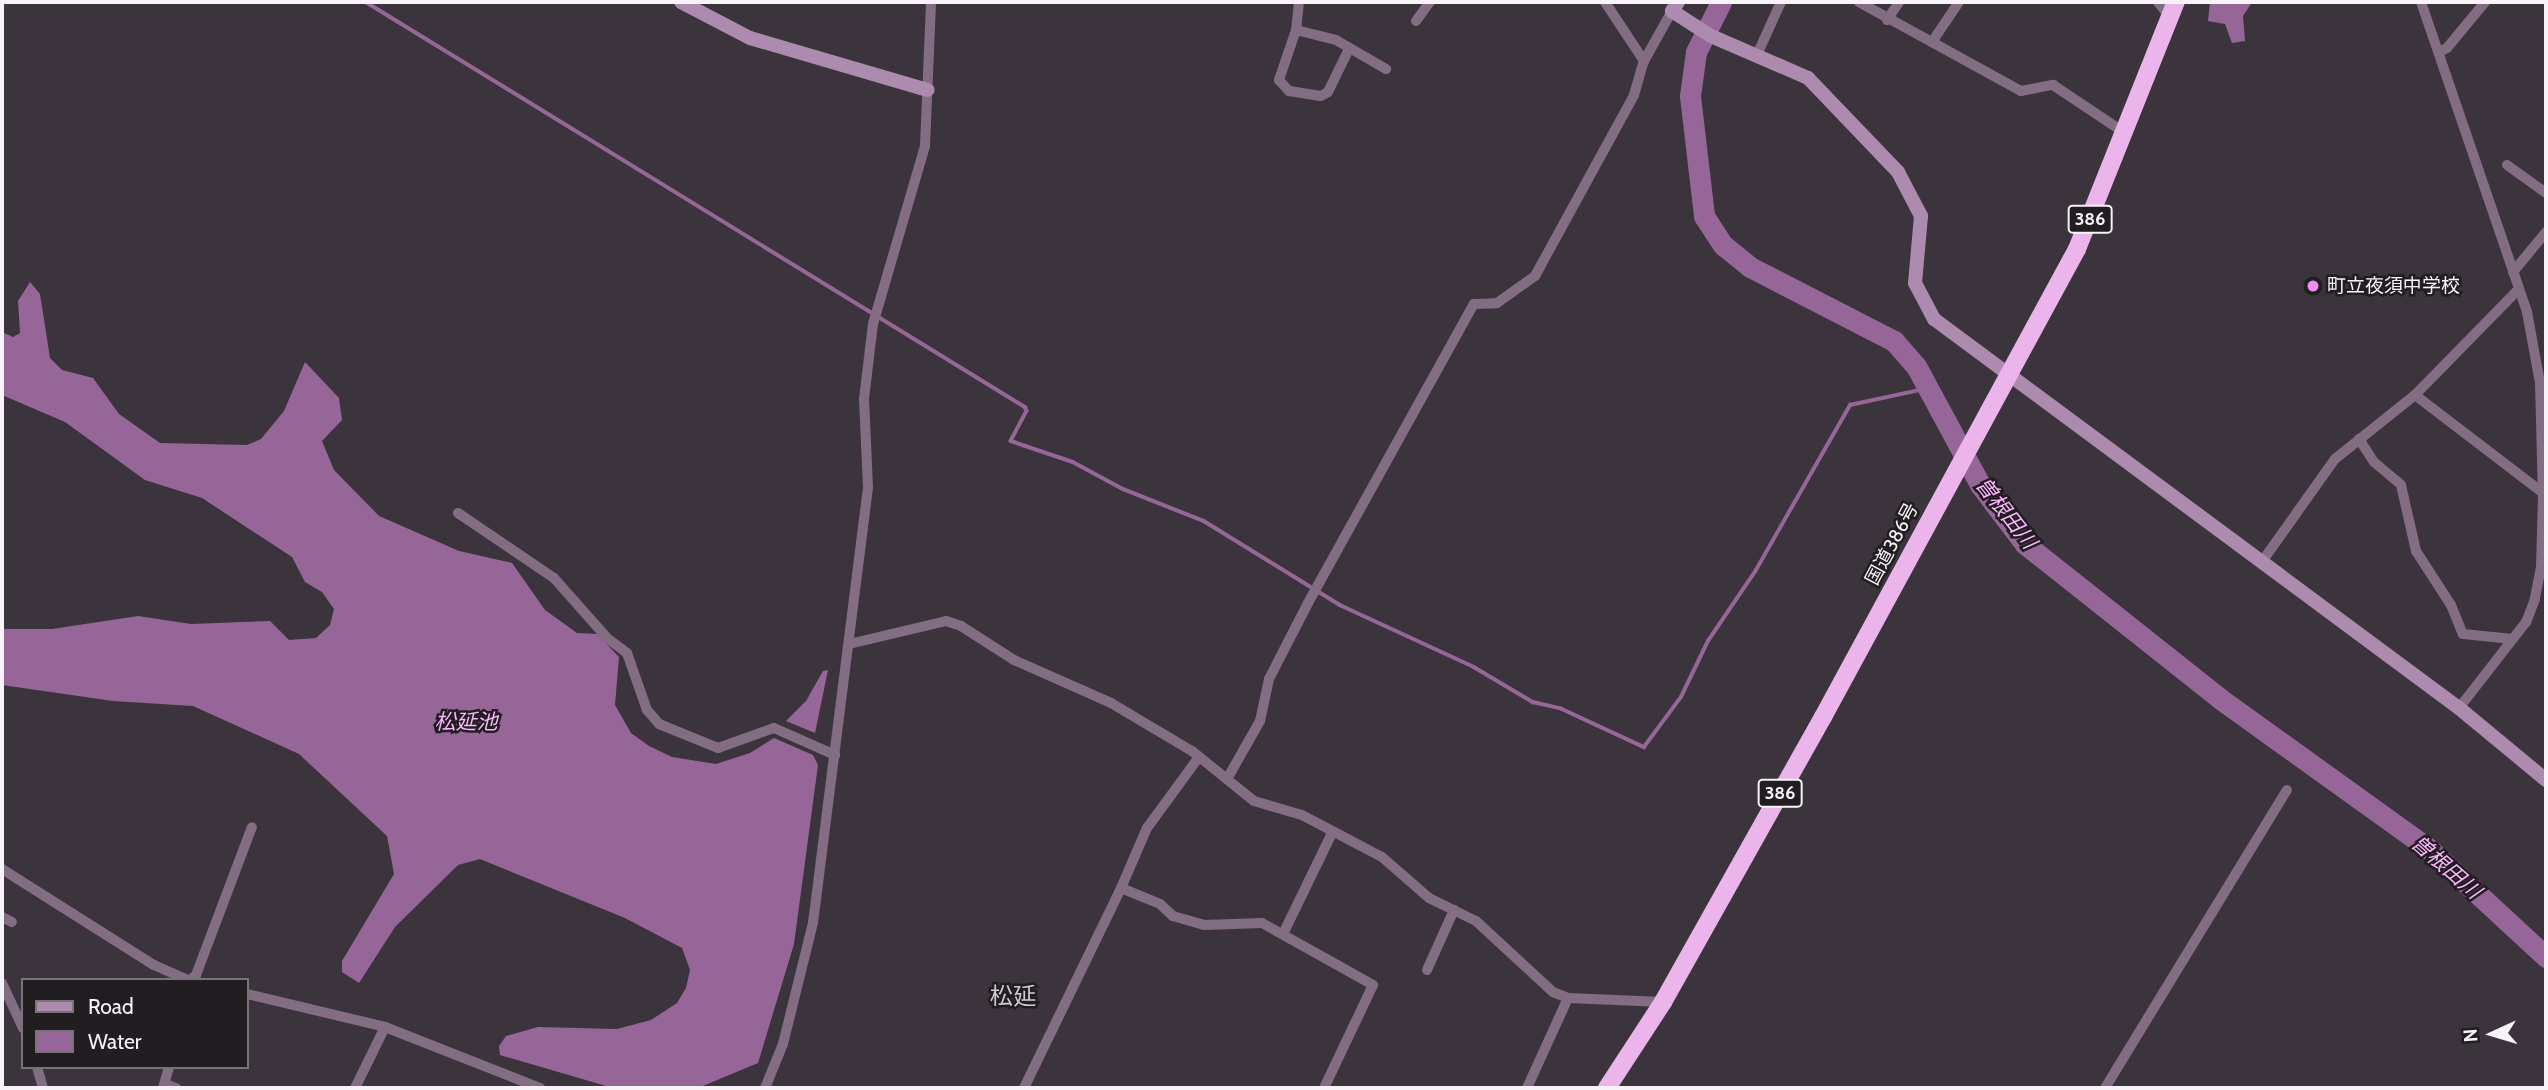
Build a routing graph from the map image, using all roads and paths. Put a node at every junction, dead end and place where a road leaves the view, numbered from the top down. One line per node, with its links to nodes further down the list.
1 (681, 2): 24 (street)
2 (930, 2): 24 (street)
3 (1299, 2): 17 (street)
4 (1430, 2): 16 (street)
5 (1605, 2): 22 (street)
6 (1781, 2): 21 (street)
7 (1859, 2): 15 (street)
8 (1899, 2): 15 (street)
9 (1959, 2): 18 (street)
10 (2158, 2): 14 (street)
11 (2421, 2): 20 (street)
12 (2485, 2): 20 (street)
13 (1677, 10): 21 (street); 22 (street)
14 (2173, 10): 25 (highway, 国道386号 / 386)
15 (1887, 20): 18 (street)
16 (1416, 21)
17 (1296, 30): 19 (street); 19 (street)
18 (1932, 42): 25 (street)
19 (1348, 51): 23 (street)
20 (2439, 52): 29 (street)
21 (1756, 57): 31 (street)
22 (1644, 61): 44 (street)
23 (1386, 69)
24 (928, 90): 40 (street)
25 (2125, 133): 31 (highway, 国道386号 / 386)
26 (2507, 165): 27 (street)
27 (2546, 193)
28 (2546, 232): 29 (street)
29 (2513, 272): 30 (street)
30 (2518, 290): 32 (street); 33 (street)
31 (2010, 374): 38 (street); 61 (highway, 国道386号 / 386)
32 (2543, 384): 35 (street)
33 (2415, 395): 34 (street); 35 (street)
34 (2359, 439): 38 (street); 39 (street)
35 (2545, 496): 37 (street)
36 (458, 513): 42 (street)
37 (2544, 548): 39 (street)
38 (2261, 563): 41 (street)
39 (2513, 639): 41 (street)
40 (849, 644): 42 (street); 43 (street)
41 (2459, 709): 45 (street)
42 (835, 755): 71 (street)
43 (1199, 757): 44 (street); 50 (street)
44 (1227, 779): 48 (street)
45 (2546, 780)
46 (2287, 790): 76 (street)
47 (253, 827): 57 (street)
48 (1332, 834): 51 (street); 54 (street)
49 (2, 869): 56 (street)
50 (1121, 888): 54 (street); 72 (street)
51 (1454, 911): 55 (street); 60 (street)
52 (2, 917): 53 (street)
53 (12, 922)
54 (1283, 934): 73 (street)
55 (1426, 970)
56 (185, 978)
57 (192, 978)
58 (2, 983): 62 (street)
59 (248, 994): 63 (street)
60 (1567, 998): 61 (street); 74 (street)
61 (1663, 1002): 75 (highway, 国道386号 / 386)
62 (21, 1024)
63 (385, 1027): 69 (street); 70 (street)
64 (38, 1069): 67 (street)
65 (168, 1069): 66 (street)
66 (164, 1086): 68 (street)
67 (43, 1088)
68 (176, 1088)
69 (355, 1088)
70 (540, 1088)
71 (765, 1088)
72 (1024, 1088)
73 (1324, 1088)
74 (1527, 1088)
75 (1607, 1088)
76 (2105, 1088)

